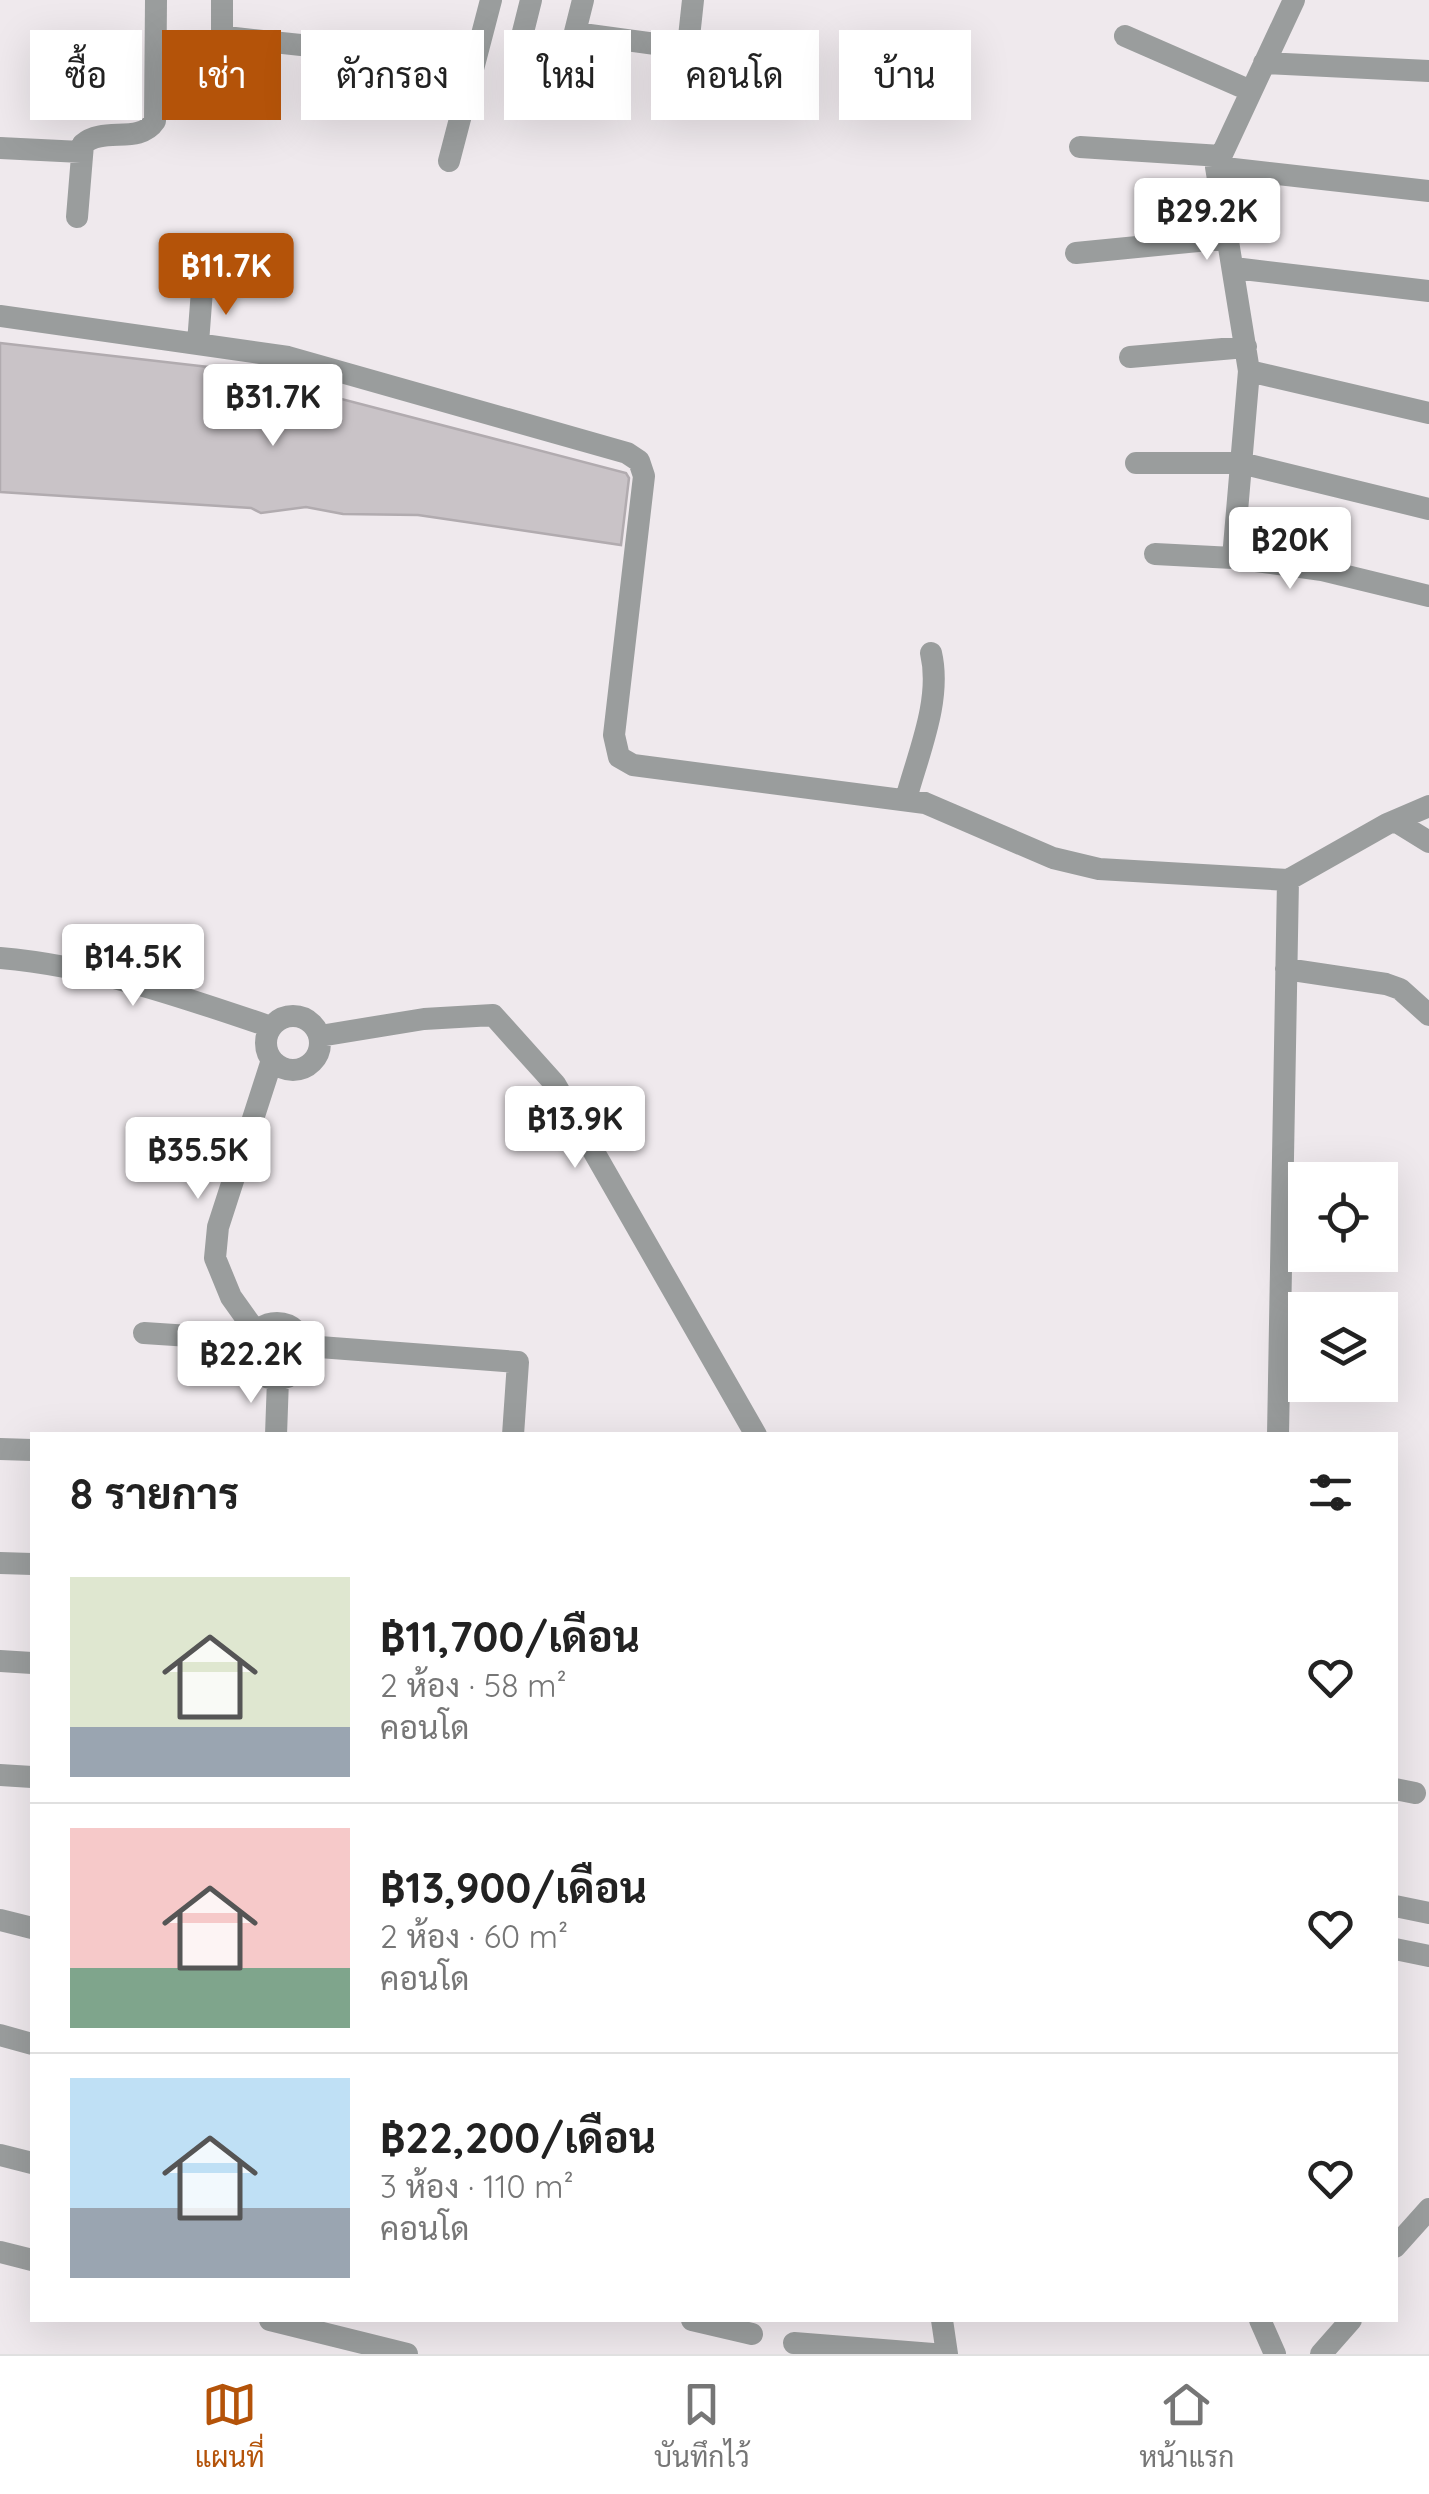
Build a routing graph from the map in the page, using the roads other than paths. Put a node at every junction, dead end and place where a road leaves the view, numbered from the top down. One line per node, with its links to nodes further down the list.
1 (156, 0): 18 (street)
2 (222, 0): 12 (street)
3 (491, 0): 19 (street)
4 (531, 0): 8 (street)
5 (582, 0): 9 (street)
6 (693, 0): 11 (street)
7 (1294, 0): 13 (street)
8 (525, 30)
9 (576, 30)
10 (1125, 36): 15 (street)
11 (631, 41)
12 (301, 45)
13 (1264, 63): 14 (street); 15 (street)
14 (1429, 71)
15 (1251, 91): 20 (street)
16 (1080, 146): 20 (street)
17 (0, 148): 18 (street)
18 (81, 152): 22 (street)
19 (449, 161)
20 (1218, 162): 21 (street); 23 (street)
21 (1429, 191)
22 (77, 217)
23 (1229, 238): 24 (street); 25 (street)
24 (1076, 253)
25 (1234, 268): 27 (street); 30 (street)
26 (202, 290): 29 (street)
27 (1429, 291)
28 (0, 316): 29 (street)
29 (198, 342): 41 (street)
30 (1246, 347): 31 (street); 32 (street)
31 (1130, 357)
32 (1249, 371): 33 (street); 35 (street)
33 (1429, 413)
34 (1136, 463): 35 (street)
35 (1241, 463): 36 (street); 38 (street)
36 (1429, 509)
37 (1155, 554): 38 (street)
38 (1234, 558): 39 (street)
39 (1429, 596)
40 (931, 653): 41 (street)
41 (906, 799): 45 (street)
42 (1429, 806): 43 (street)
43 (1395, 821): 44 (street); 45 (street)
44 (1429, 842)
45 (1288, 880): 47 (street)
46 (0, 958): 49 (street)
47 (1286, 969): 48 (street); 59 (street)
48 (1429, 1014)
49 (271, 1027): 50 (street); 51 (street)
50 (320, 1036): 51 (street); 58 (street)
51 (272, 1060): 53 (street)
52 (144, 1333): 53 (street)
53 (253, 1336): 54 (street); 55 (street)
54 (306, 1346): 55 (street); 57 (street)
55 (278, 1380): 56 (street)
56 (276, 1432)
57 (513, 1432)
58 (754, 1432)
59 (1278, 1432)
60 (0, 1449): 61 (street)
61 (30, 1450)
62 (0, 1563): 63 (street)
63 (30, 1564)
64 (0, 1661): 65 (street)
65 (30, 1662)
66 (0, 1775): 67 (street)
67 (30, 1777)
68 (1398, 1907): 69 (street)
69 (1429, 1913)
70 (0, 1920): 71 (street)
71 (30, 1928)
72 (1398, 1949): 73 (street)
73 (1429, 1956)
74 (0, 2035): 75 (street)
75 (30, 2043)
76 (0, 2155): 77 (street)
77 (30, 2162)
78 (1429, 2209): 79 (street)
79 (1398, 2244)
80 (0, 2252): 81 (street)
81 (30, 2260)
82 (277, 2322): 90 (street)
83 (369, 2322): 90 (street)
84 (701, 2322): 88 (street)
85 (942, 2322): 93 (street)
86 (1261, 2322): 94 (street)
87 (1348, 2322): 95 (street)
88 (752, 2334)
89 (794, 2343): 92 (street)
90 (376, 2350): 91 (street)
91 (406, 2354)
92 (933, 2354)
93 (947, 2354)
94 (1275, 2354)
95 (1321, 2354)

